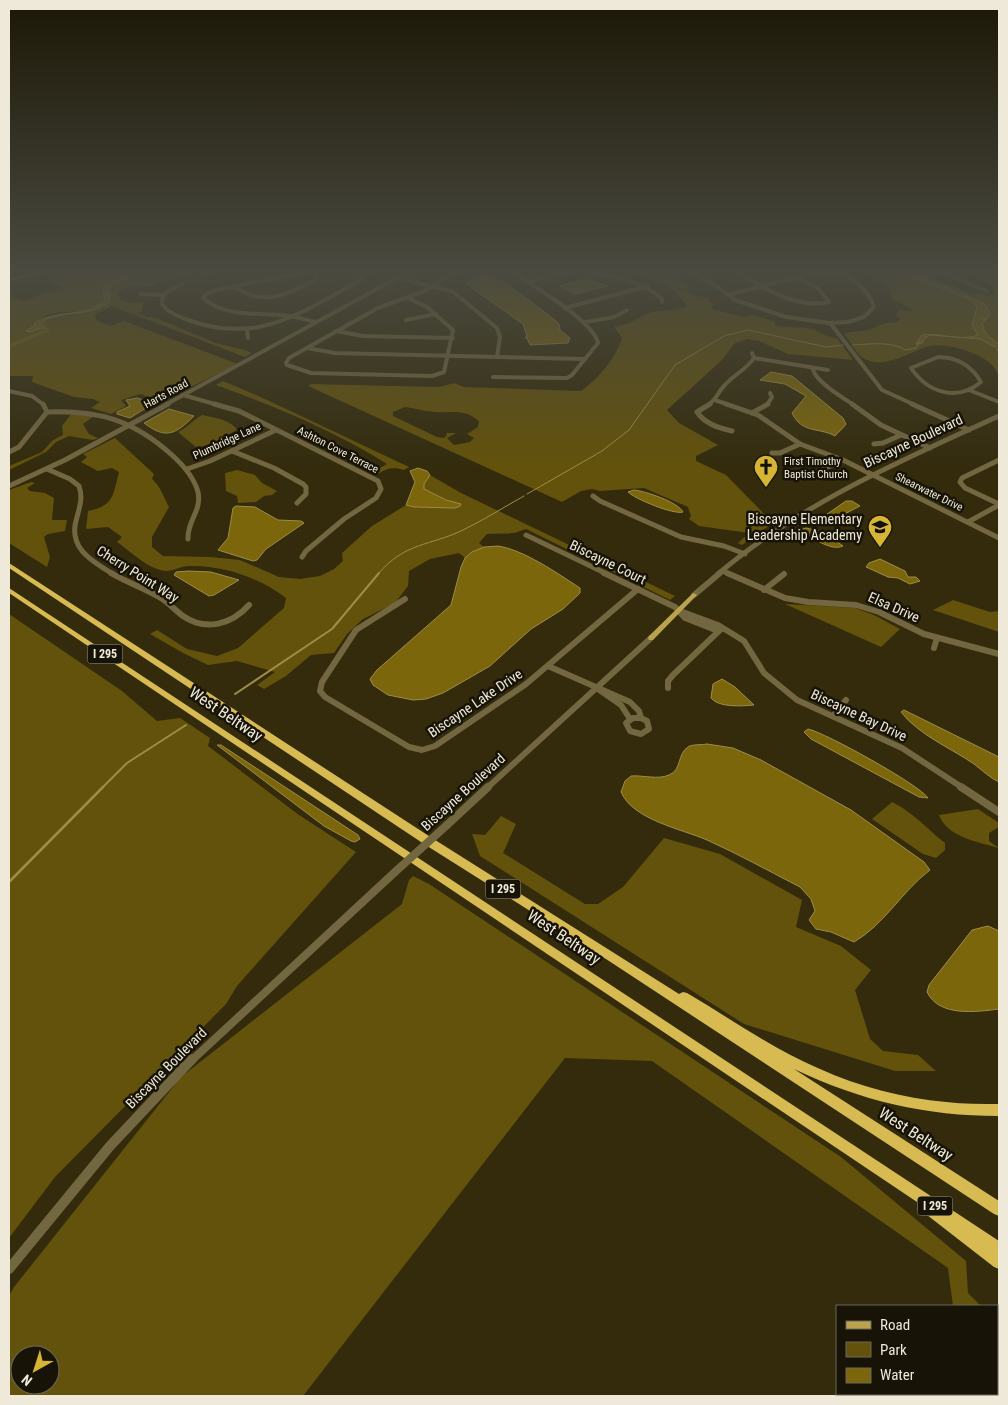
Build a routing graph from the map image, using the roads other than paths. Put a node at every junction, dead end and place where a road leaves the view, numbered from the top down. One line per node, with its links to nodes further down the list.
1 (290, 337): 18 (street, Harts Road)
2 (327, 337): 8 (street)
3 (388, 337): 7 (street)
4 (500, 337): 10 (street)
5 (596, 337): 11 (street)
6 (841, 337): 26 (street)
7 (453, 338): 9 (street)
8 (307, 348): 9 (street); 9 (street)
9 (448, 356): 10 (street)
10 (497, 357): 11 (street)
11 (585, 359): 14 (street)
12 (813, 368): 13 (street); 19 (street); 28 (street)
13 (828, 370)
14 (493, 377)
15 (969, 390): 15 (street); 20 (street)
16 (9, 391): 21 (street)
17 (770, 393): 22 (street)
18 (183, 395): 24 (street, Harts Road); 25 (street, Ashton Cove Terrace)
19 (715, 400): 22 (street, Shearwater Drive); 27 (street)
20 (999, 402)
21 (47, 412): 24 (street); 33 (street)
22 (752, 413): 29 (street, Shearwater Drive)
23 (999, 416): 26 (street, Biscayne Boulevard)
24 (129, 425): 37 (street, Harts Road); 38 (street)
25 (276, 430): 32 (street, Plumbridge Lane); 50 (street, Ashton Cove Terrace)
26 (969, 430): 31 (street, Biscayne Boulevard)
27 (732, 432)
28 (901, 434): 30 (street); 31 (street)
29 (800, 444): 34 (street); 35 (street, Shearwater Drive)
30 (874, 444)
31 (930, 448): 40 (street, Biscayne Boulevard)
32 (232, 451): 38 (street, Plumbridge Lane); 43 (street)
33 (9, 452)
34 (772, 453)
35 (843, 460): 39 (street); 40 (street, Shearwater Drive)
36 (999, 460): 44 (street)
37 (47, 469): 41 (street, Harts Road); 59 (street, Cherry Point Way)
38 (187, 469): 48 (street)
39 (813, 474)
40 (872, 475): 45 (street, Shearwater Drive); 49 (street, Biscayne Boulevard)
41 (9, 486)
42 (593, 496): 49 (street)
43 (297, 502)
44 (999, 504): 45 (street)
45 (968, 522): 47 (street, Shearwater Drive)
46 (526, 535): 54 (street, Biscayne Court)
47 (999, 538)
48 (188, 539)
49 (745, 554): 52 (street, Biscayne Boulevard)
50 (302, 557)
51 (9, 565): 74 (highway, West Beltway / I 295)
52 (723, 571): 56 (street, Elsa Drive); 57 (street, Biscayne Boulevard)
53 (784, 574): 56 (street)
54 (638, 589): 60 (street, Biscayne Court); 66 (street, Biscayne Lake Drive)
55 (9, 590): 76 (highway, West Beltway / I 295)
56 (764, 590): 63 (street, Elsa Drive)
57 (694, 595): 60 (main road, Biscayne Boulevard)
58 (405, 599): 66 (street, Biscayne Lake Drive)
59 (249, 605)
60 (680, 610): 61 (street, Biscayne Bay Drive); 62 (main road, Biscayne Boulevard)
61 (721, 629): 68 (street); 70 (street, Biscayne Bay Drive)
62 (652, 638): 67 (street, Biscayne Boulevard)
63 (937, 638): 64 (street); 65 (street, Elsa Drive)
64 (934, 648)
65 (999, 654)
66 (548, 666): 67 (street)
67 (597, 688): 71 (street); 72 (street); 80 (street, Biscayne Boulevard, bridge)
68 (668, 688)
69 (846, 700): 70 (street)
70 (833, 716): 73 (street, Biscayne Bay Drive)
71 (641, 718): 72 (street); 72 (street)
72 (630, 719)
73 (999, 812)
74 (610, 956): 75 (highway); 77 (highway, West Beltway / I 295)
75 (999, 1110)
76 (872, 1163): 78 (highway, West Beltway / I 295); 79 (highway)
77 (999, 1209)
78 (999, 1249)
79 (999, 1262)
80 (9, 1269)

